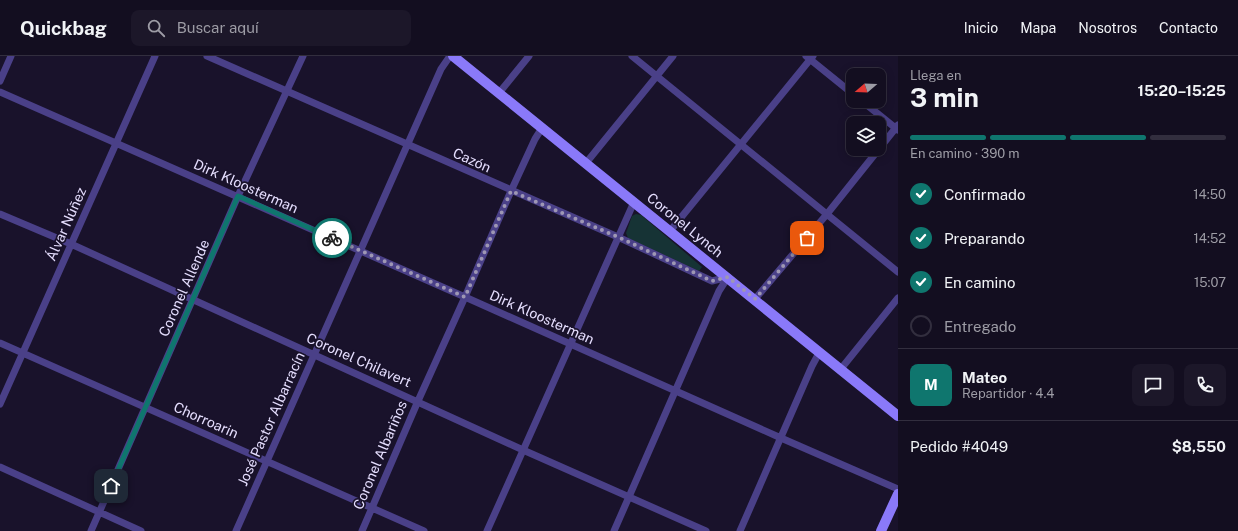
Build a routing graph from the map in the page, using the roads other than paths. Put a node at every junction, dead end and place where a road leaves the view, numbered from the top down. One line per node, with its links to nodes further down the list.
1 (11, 56): 11 (street)
2 (155, 56): 20 (street, Álvar Núñez)
3 (207, 56): 13 (street, Cazón)
4 (303, 56): 13 (street, Coronel Allende)
5 (452, 56): 15 (street, Coronel Lynch); 21 (street, José Pastor Albarracín)
6 (529, 56): 15 (street)
7 (632, 56): 10 (street)
8 (673, 56): 10 (street)
9 (810, 57): 12 (street); 22 (street)
10 (657, 76): 22 (street); 24 (street)
11 (0, 81)
12 (846, 88)
13 (287, 91): 21 (street, Cazón); 26 (street, Coronel Allende)
14 (0, 92): 20 (street, Dirk Kloosterman)
15 (499, 93): 17 (street, Coronel Lynch)
16 (871, 108): 18 (street)
17 (542, 128): 24 (street, Coronel Lynch); 25 (street, Coronel Albariños)
18 (897, 128): 19 (street)
19 (886, 141)
20 (116, 143): 26 (street, Dirk Kloosterman); 32 (street, Álvar Núñez)
21 (407, 145): 25 (street, Cazón); 33 (street, José Pastor Albarracín)
22 (741, 145): 29 (street); 30 (street)
23 (873, 156): 29 (street)
24 (586, 164): 27 (street, Coronel Lynch)
25 (511, 191): 31 (street, Cazón); 36 (street, Coronel Albariños)
26 (238, 196): 33 (street, Dirk Kloosterman); 38 (street, Coronel Allende)
27 (634, 202): 30 (street, Coronel Lynch); 31 (street)
28 (0, 214): 32 (street, Coronel Chilavert)
29 (827, 214): 34 (street); 39 (street)
30 (670, 231): 35 (street, Coronel Lynch)
31 (618, 237): 35 (street, Cazón); 41 (street)
32 (71, 244): 38 (street, Coronel Chilavert); 42 (street, Álvar Núñez)
33 (360, 251): 36 (street, Dirk Kloosterman); 44 (street, José Pastor Albarracín)
34 (898, 272)
35 (728, 277): 39 (street, Coronel Lynch); 46 (street)
36 (465, 297): 41 (street, Dirk Kloosterman); 47 (street, Coronel Albariños)
37 (898, 298): 45 (street)
38 (194, 299): 44 (street, Coronel Chilavert); 49 (street, Coronel Allende)
39 (755, 299): 43 (street, Coronel Lynch)
40 (0, 343): 42 (street, Chorroarin)
41 (570, 344): 46 (street, Dirk Kloosterman); 52 (street)
42 (23, 353): 48 (street, Álvar Núñez); 49 (street, Chorroarin)
43 (819, 353): 45 (street, Coronel Lynch); 51 (street)
44 (314, 355): 47 (street, Coronel Chilavert); 53 (street, José Pastor Albarracín)
45 (840, 370): 50 (street, Coronel Lynch)
46 (675, 390): 51 (street, Dirk Kloosterman); 57 (street)
47 (418, 401): 52 (street, Coronel Chilavert); 58 (street, Coronel Albariños)
48 (0, 404)
49 (146, 408): 53 (street, Chorroarin); 59 (street, Coronel Allende)
50 (898, 416)
51 (781, 438): 55 (street, Dirk Kloosterman); 68 (street)
52 (523, 450): 57 (street, Coronel Chilavert); 65 (street)
53 (267, 461): 58 (street, Chorroarin); 62 (street, José Pastor Albarracín)
54 (0, 468): 59 (street)
55 (898, 489)
56 (898, 494): 69 (street)
57 (629, 497): 66 (street); 67 (street, Coronel Chilavert)
58 (372, 508): 63 (street, Coronel Albariños); 64 (street, Chorroarin)
59 (99, 512): 60 (street, Coronel Allende); 61 (street)
60 (91, 531)
61 (141, 531)
62 (236, 531)
63 (362, 531)
64 (424, 531)
65 (487, 531)
66 (614, 531)
67 (706, 531)
68 (740, 531)
69 (881, 531)

